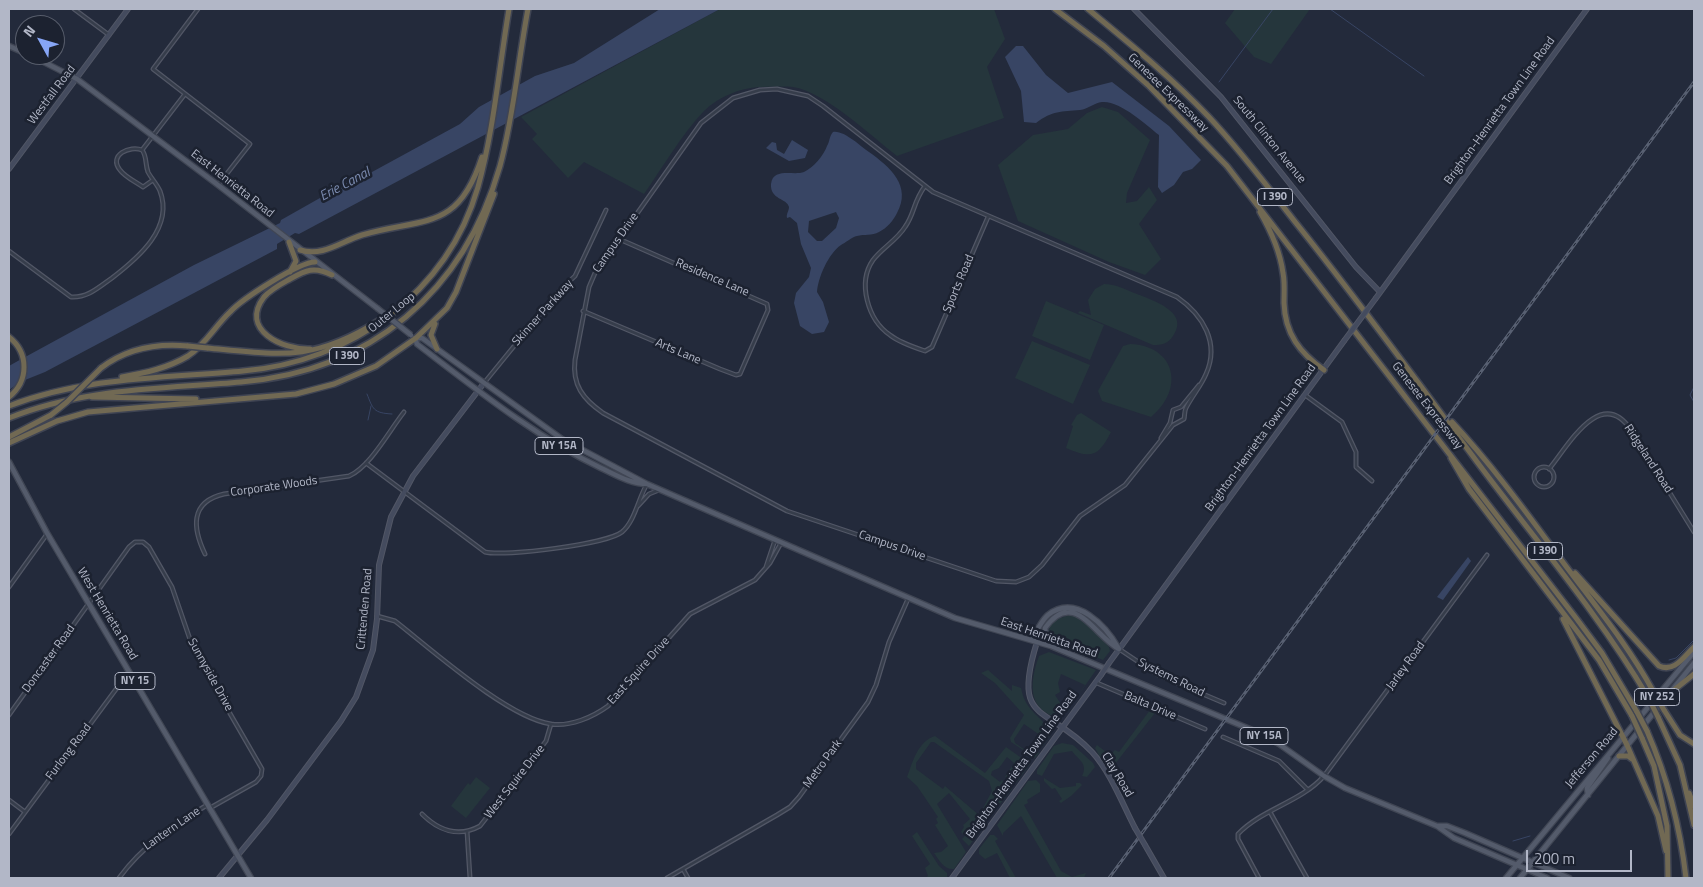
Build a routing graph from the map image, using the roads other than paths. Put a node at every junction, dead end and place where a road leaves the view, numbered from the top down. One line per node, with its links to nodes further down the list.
1 (74, 9): 10 (street)
2 (128, 9): 10 (street, Westfall Road)
3 (198, 9): 13 (street)
4 (509, 9): 17 (highway)
5 (529, 9): 15 (highway, Outer Loop / I 390)
6 (1055, 9): 22 (highway, Genesee Expressway / I 390)
7 (1088, 9): 51 (highway, Genesee Expressway / I 390)
8 (1134, 9): 33 (street, South Clinton Avenue)
9 (1587, 9): 33 (street, Brighton-Henrietta Town Line Road)
10 (109, 35): 12 (street, Westfall Road)
11 (49, 65): 12 (main road, East Henrietta Road / NY 15A)
12 (76, 79): 14 (main road, East Henrietta Road / NY 15A); 18 (street, Westfall Road)
13 (185, 94): 14 (street); 20 (street)
14 (153, 136): 16 (street); 20 (main road, East Henrietta Road / NY 15A)
15 (506, 142): 35 (highway); 48 (highway, Outer Loop / I 390)
16 (142, 150): 19 (street); 19 (street)
17 (484, 153): 28 (highway); 32 (highway, Outer Loop / I 390)
18 (9, 169)
19 (154, 180): 27 (street)
20 (218, 185): 26 (main road, East Henrietta Road / NY 15A)
21 (925, 186): 24 (street, Campus Drive); 24 (street, Sports Road); 25 (street, Campus Drive)
22 (1251, 196): 41 (highway); 59 (highway, Genesee Expressway / I 390)
23 (606, 210): 44 (street, Skinner Parkway)
24 (988, 217): 42 (street, Campus Drive)
25 (619, 238): 34 (street, Campus Drive); 38 (street, Residence Lane)
26 (289, 242): 28 (main road, East Henrietta Road / NY 15A); 30 (highway)
27 (9, 250)
28 (300, 250): 29 (main road, East Henrietta Road / NY 15A)
29 (315, 262): 30 (highway); 31 (main road, East Henrietta Road / NY 15A)
30 (290, 272): 43 (highway)
31 (332, 275): 37 (main road, East Henrietta Road / NY 15A, bridge); 39 (highway)
32 (420, 288): 39 (highway); 43 (highway, Outer Loop / I 390)
33 (1380, 292): 41 (street, Brighton-Henrietta Town Line Road, bridge)
34 (583, 311): 38 (street, Arts Lane); 61 (street, Campus Drive)
35 (440, 317): 37 (highway); 40 (highway)
36 (9, 337): 47 (highway)
37 (414, 337): 40 (main road, East Henrietta Road); 45 (main road, East Henrietta Road / NY 15A); 49 (highway)
38 (755, 340)
39 (340, 341): 58 (highway, bridge)
40 (437, 349): 44 (main road, East Henrietta Road / NY 15A)
41 (1324, 370): 46 (street, Brighton-Henrietta Town Line Road)
42 (1206, 375): 52 (street, Campus Drive); 54 (street, Campus Drive)
43 (93, 383): 50 (highway, Outer Loop / I 390)
44 (484, 383): 45 (street, Crittenden Road); 66 (main road, East Henrietta Road / NY 15A)
45 (478, 390): 66 (main road, East Henrietta Road / NY 15A); 68 (street, Crittenden Road)
46 (1305, 395): 65 (street); 87 (street, Brighton-Henrietta Town Line Road)
47 (9, 397)
48 (76, 397): 49 (highway); 55 (highway, Outer Loop / I 390)
49 (232, 399): 60 (highway)
50 (9, 406)
51 (1438, 406): 75 (highway); 106 (highway, Genesee Expressway / I 390, bridge)
52 (1180, 408): 54 (street); 56 (street)
53 (404, 412): 62 (street, Corporate Woods)
54 (1185, 413): 57 (street)
55 (9, 418)
56 (1172, 418): 57 (street); 61 (street, Campus Drive)
57 (1178, 422): 61 (street, Campus Drive)
58 (9, 436)
59 (1441, 440): 79 (highway); 142 (highway, Genesee Expressway / I 390, bridge)
60 (9, 443)
61 (1157, 444)
62 (366, 463): 68 (street); 74 (street, Corporate Woods)
63 (9, 464): 71 (main road, West Henrietta Road / NY 15)
64 (1549, 469): 64 (street, Ridgeland Road); 70 (street, Ridgeland Road)
65 (1372, 481)
66 (647, 484): 67 (main road, East Henrietta Road / NY 15A); 69 (street)
67 (661, 490): 69 (street); 72 (main road, East Henrietta Road / NY 15A)
68 (404, 491): 69 (street); 82 (street, Crittenden Road)
69 (635, 511)
70 (1694, 532)
71 (47, 533): 78 (street); 81 (main road, West Henrietta Road / NY 15)
72 (775, 540): 73 (main road, East Henrietta Road / NY 15A); 77 (street)
73 (781, 543): 77 (street, East Squire Drive); 80 (main road, East Henrietta Road / NY 15A)
74 (205, 554)
75 (1557, 554): 86 (highway); 101 (highway, bridge)
76 (1487, 555): 107 (street, Jarley Road)
77 (766, 568): 96 (street, East Squire Drive)
78 (9, 587)
79 (1549, 597): 100 (highway); 120 (highway, bridge)
80 (908, 598): 83 (main road, East Henrietta Road / NY 15A); 125 (street, Metro Park)
81 (90, 603): 90 (main road, West Henrietta Road / NY 15); 95 (street, Doncaster Road); 111 (street, Sunnyside Drive)
82 (377, 616): 96 (street, East Squire Drive); 121 (street, Crittenden Road)
83 (1029, 639): 84 (main road, East Henrietta Road / NY 15A); 87 (main road)
84 (1037, 642): 85 (main road, East Henrietta Road / NY 15A); 97 (street, Clay Road)
85 (1051, 646): 87 (main road); 107 (main road, East Henrietta Road / NY 15A)
86 (1694, 647)
87 (1119, 649): 92 (street, Brighton-Henrietta Town Line Road, bridge); 94 (street, Systems Road)
88 (1694, 652): 100 (main road, Jefferson Road / NY 252)
89 (1694, 663): 93 (main road, Jefferson Road / NY 252)
90 (130, 671): 111 (main road, West Henrietta Road / NY 15); 113 (street, Furlong Road)
91 (1694, 674): 93 (highway)
92 (1095, 682): 97 (street, Brighton-Henrietta Town Line Road); 98 (street, Balta Drive)
93 (1669, 694): 102 (main road, Jefferson Road / NY 252)
94 (1224, 703)
95 (9, 715)
96 (551, 724): 118 (street, West Squire Drive)
97 (1061, 728): 133 (street, Brighton-Henrietta Town Line Road); 134 (street, Clay Road, bridge)
98 (1205, 729)
99 (1223, 737): 108 (street)
100 (1623, 737): 102 (highway); 103 (main road, Jefferson Road / NY 252)
101 (1694, 744)
102 (1627, 745): 104 (main road, Jefferson Road / NY 252); 105 (highway)
103 (1610, 752): 109 (main road); 122 (main road, Jefferson Road / NY 252)
104 (1619, 756): 105 (highway); 109 (main road, Jefferson Road / NY 252)
105 (1634, 761): 120 (highway)
106 (1680, 766): 112 (highway); 116 (highway, Genesee Expressway / I 390)
107 (1324, 776): 108 (street, Jarley Road); 117 (main road, East Henrietta Road / NY 15A)
108 (1308, 790): 114 (street, Jarley Road)
109 (1588, 795): 123 (main road, Jefferson Road / NY 252)
110 (9, 800): 113 (street)
111 (209, 806): 121 (main road, West Henrietta Road / NY 15); 127 (street, Lantern Lane)
112 (1694, 806)
113 (25, 812): 119 (street, Furlong Road)
114 (1270, 812): 135 (street, Jarley Road); 136 (street)
115 (422, 814): 118 (street)
116 (1694, 825)
117 (1437, 826): 122 (main road, East Henrietta Road / NY 15A); 124 (main road, East Henrietta Road / NY 15A)
118 (467, 831): 130 (street)
119 (9, 834)
120 (1666, 851): 141 (highway)
121 (238, 857): 128 (street, Crittenden Road); 129 (main road, West Henrietta Road / NY 15)
122 (1523, 857): 123 (main road, East Henrietta Road / NY 15A); 124 (main road, Jefferson Road / NY 252)
123 (1534, 862): 126 (main road, Jefferson Road / NY 252); 140 (main road, East Henrietta Road / NY 15A)
124 (1517, 865): 126 (main road, East Henrietta Road / NY 15A); 137 (main road, Jefferson Road / NY 252)
125 (683, 869): 131 (street, Metro Park); 132 (street)
126 (1527, 870): 138 (main road, Jefferson Road / NY 252); 139 (main road, East Henrietta Road / NY 15A)
127 (119, 878)
128 (219, 878)
129 (251, 878)
130 (470, 878)
131 (667, 878)
132 (688, 878)
133 (952, 878)
134 (1164, 878)
135 (1259, 878)
136 (1307, 878)
137 (1506, 878)
138 (1520, 878)
139 (1547, 878)
140 (1569, 878)
141 (1668, 878)
142 (1686, 878)

